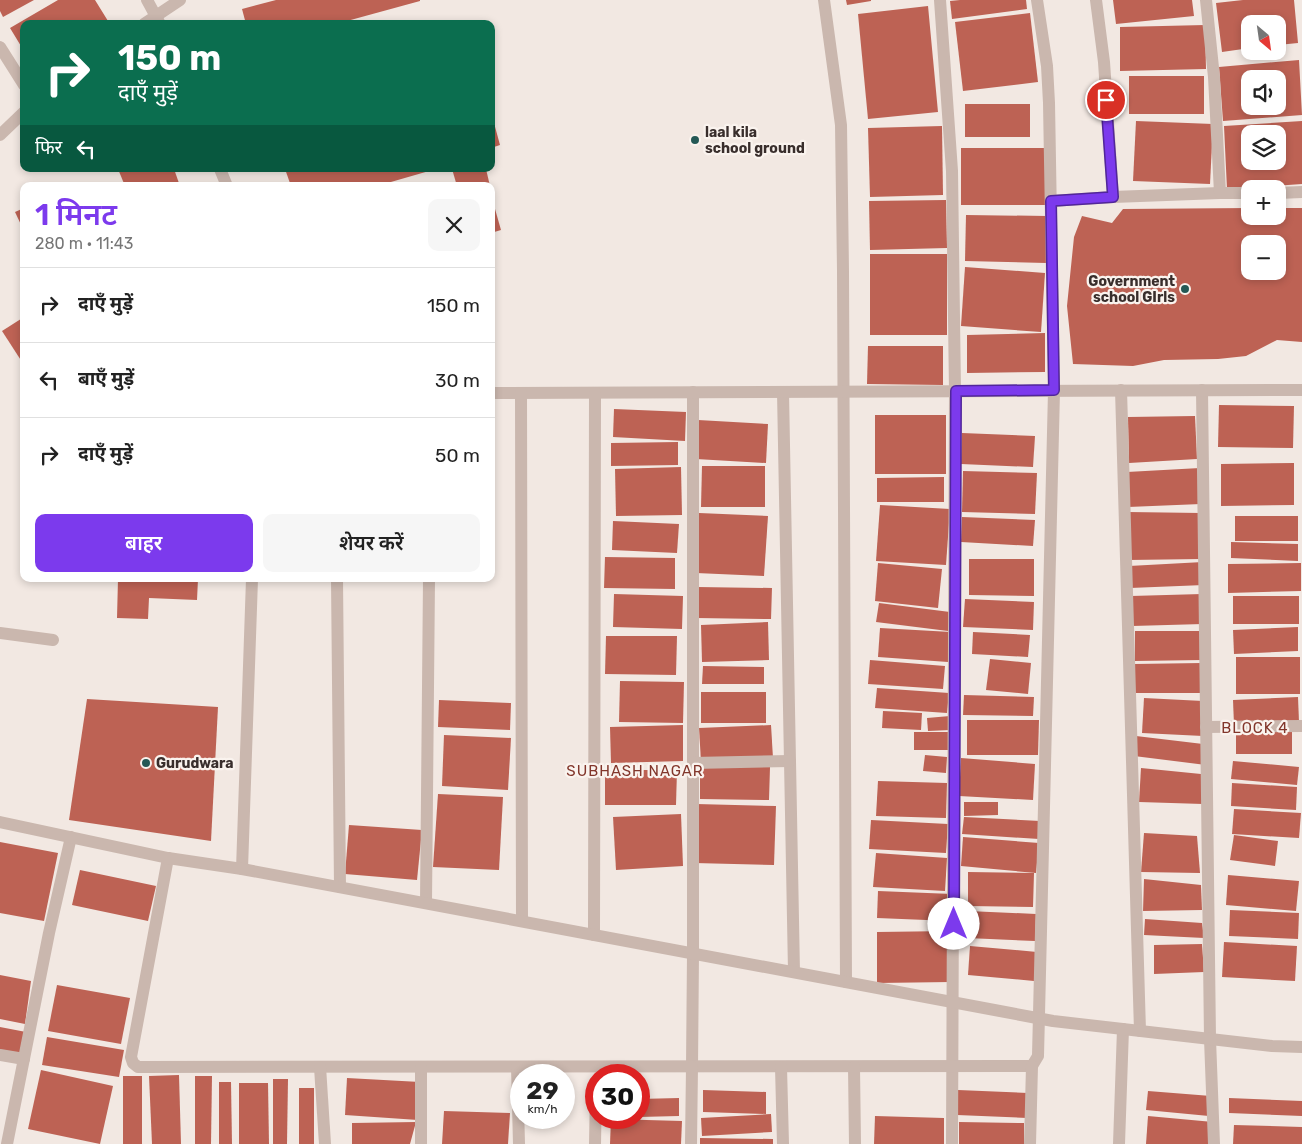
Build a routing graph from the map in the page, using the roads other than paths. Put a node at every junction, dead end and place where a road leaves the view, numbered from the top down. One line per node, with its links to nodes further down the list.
1 (147, 0): 8 (street)
2 (180, 0): 8 (street)
3 (824, 0): 26 (street)
4 (940, 0): 23 (street)
5 (1037, 0): 18 (street)
6 (1096, 0): 17 (street)
7 (1206, 0): 14 (street)
8 (158, 20)
9 (0, 47): 10 (street)
10 (20, 79)
11 (20, 116): 12 (street)
12 (0, 135)
13 (1302, 192): 16 (street)
14 (1220, 193): 15 (street); 17 (street)
15 (1241, 193)
16 (1286, 193)
17 (1113, 197): 18 (street)
18 (1051, 201): 19 (street)
19 (1054, 390): 20 (street); 23 (street); 51 (street)
20 (1121, 390): 21 (street); 53 (street)
21 (1202, 390): 22 (street); 36 (street)
22 (1302, 390)
23 (956, 391): 26 (street); 50 (street)
24 (693, 392): 25 (street); 29 (street); 38 (street)
25 (783, 392): 26 (street); 37 (street)
26 (842, 392): 49 (street)
27 (495, 393): 28 (street)
28 (521, 393): 29 (street); 45 (street)
29 (595, 393): 46 (street)
30 (252, 582): 42 (street)
31 (337, 582): 43 (street)
32 (429, 582): 44 (street)
33 (0, 633): 34 (street)
34 (54, 640)
35 (1302, 726): 36 (street)
36 (1206, 727): 54 (street)
37 (790, 761): 38 (street); 48 (street)
38 (693, 763): 47 (street)
39 (0, 822): 40 (street)
40 (71, 837): 41 (street); 57 (street)
41 (168, 858): 42 (street); 62 (street)
42 (242, 869): 43 (street)
43 (340, 887): 44 (street)
44 (426, 903): 45 (street)
45 (522, 921): 46 (street)
46 (594, 935): 47 (street)
47 (693, 954): 48 (street); 65 (street)
48 (794, 972): 49 (street)
49 (846, 982): 50 (street)
50 (954, 1004): 51 (street); 60 (street)
51 (1038, 1018): 52 (street); 61 (street)
52 (1123, 1029): 53 (street); 79 (street)
53 (1140, 1031): 54 (street)
54 (1210, 1039): 55 (street); 80 (street)
55 (1302, 1047)
56 (0, 1055): 57 (street)
57 (24, 1059): 69 (street)
58 (781, 1066): 59 (street); 65 (street); 75 (street)
59 (854, 1066): 60 (street); 76 (street)
60 (953, 1066): 61 (street); 77 (street)
61 (1032, 1066): 78 (street)
62 (320, 1067): 63 (street); 70 (street)
63 (421, 1067): 64 (street); 71 (street)
64 (510, 1067)
65 (692, 1067): 66 (street); 74 (street)
66 (650, 1069)
67 (519, 1129): 72 (street)
68 (595, 1129): 73 (street)
69 (8, 1144)
70 (325, 1144)
71 (422, 1144)
72 (519, 1144)
73 (595, 1144)
74 (691, 1144)
75 (784, 1144)
76 (855, 1144)
77 (952, 1144)
78 (1030, 1144)
79 (1119, 1144)
80 (1214, 1144)

